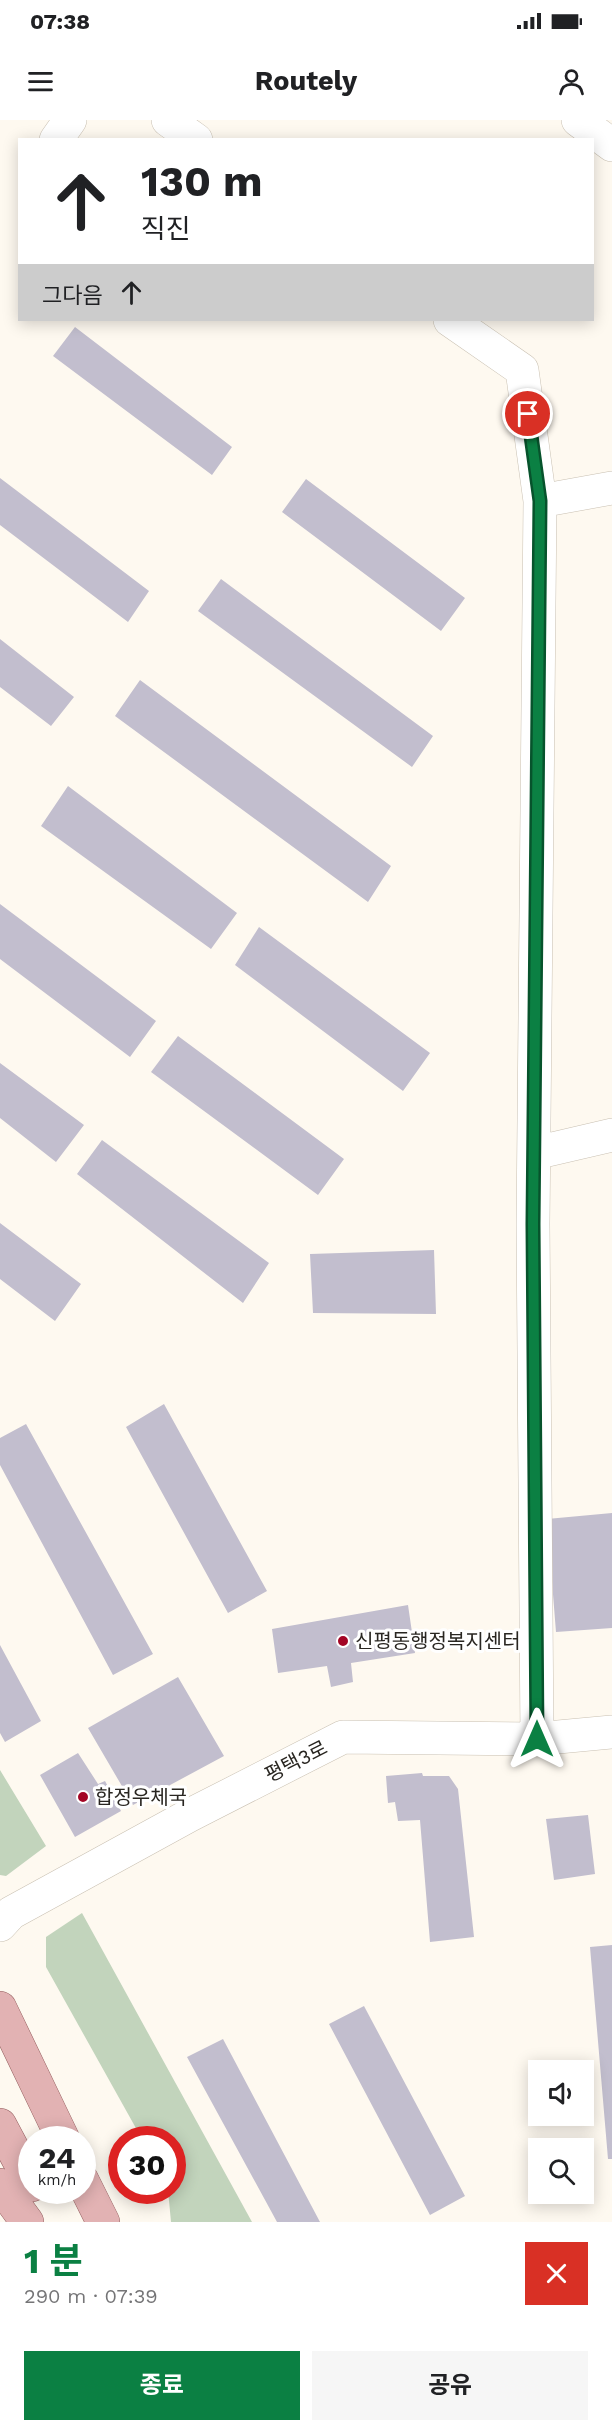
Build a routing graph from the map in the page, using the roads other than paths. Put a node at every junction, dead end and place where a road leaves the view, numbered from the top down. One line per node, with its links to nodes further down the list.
1 (70, 120): 5 (street)
2 (168, 120): 6 (street)
3 (552, 120): 7 (street)
4 (578, 120): 8 (street)
5 (57, 138)
6 (193, 138)
7 (576, 138)
8 (612, 145)
9 (594, 150): 10 (street)
10 (612, 163)
11 (451, 321): 13 (street)
12 (612, 488): 13 (street)
13 (540, 501): 15 (street)
14 (612, 1135): 15 (street)
15 (535, 1153): 17 (street)
16 (612, 1732): 17 (street, 평택3로)
17 (537, 1739): 18 (street, 평택3로)
18 (4, 1916)
19 (0, 2008): 23 (main road)
20 (0, 2025): 22 (main road)
21 (0, 2125): 24 (main road)
22 (54, 2126)
23 (55, 2126)
24 (18, 2159)
25 (0, 2186): 28 (main road)
26 (41, 2204): 29 (main road)
27 (93, 2204): 30 (main road)
28 (27, 2222)
29 (50, 2222)
30 (102, 2222)

